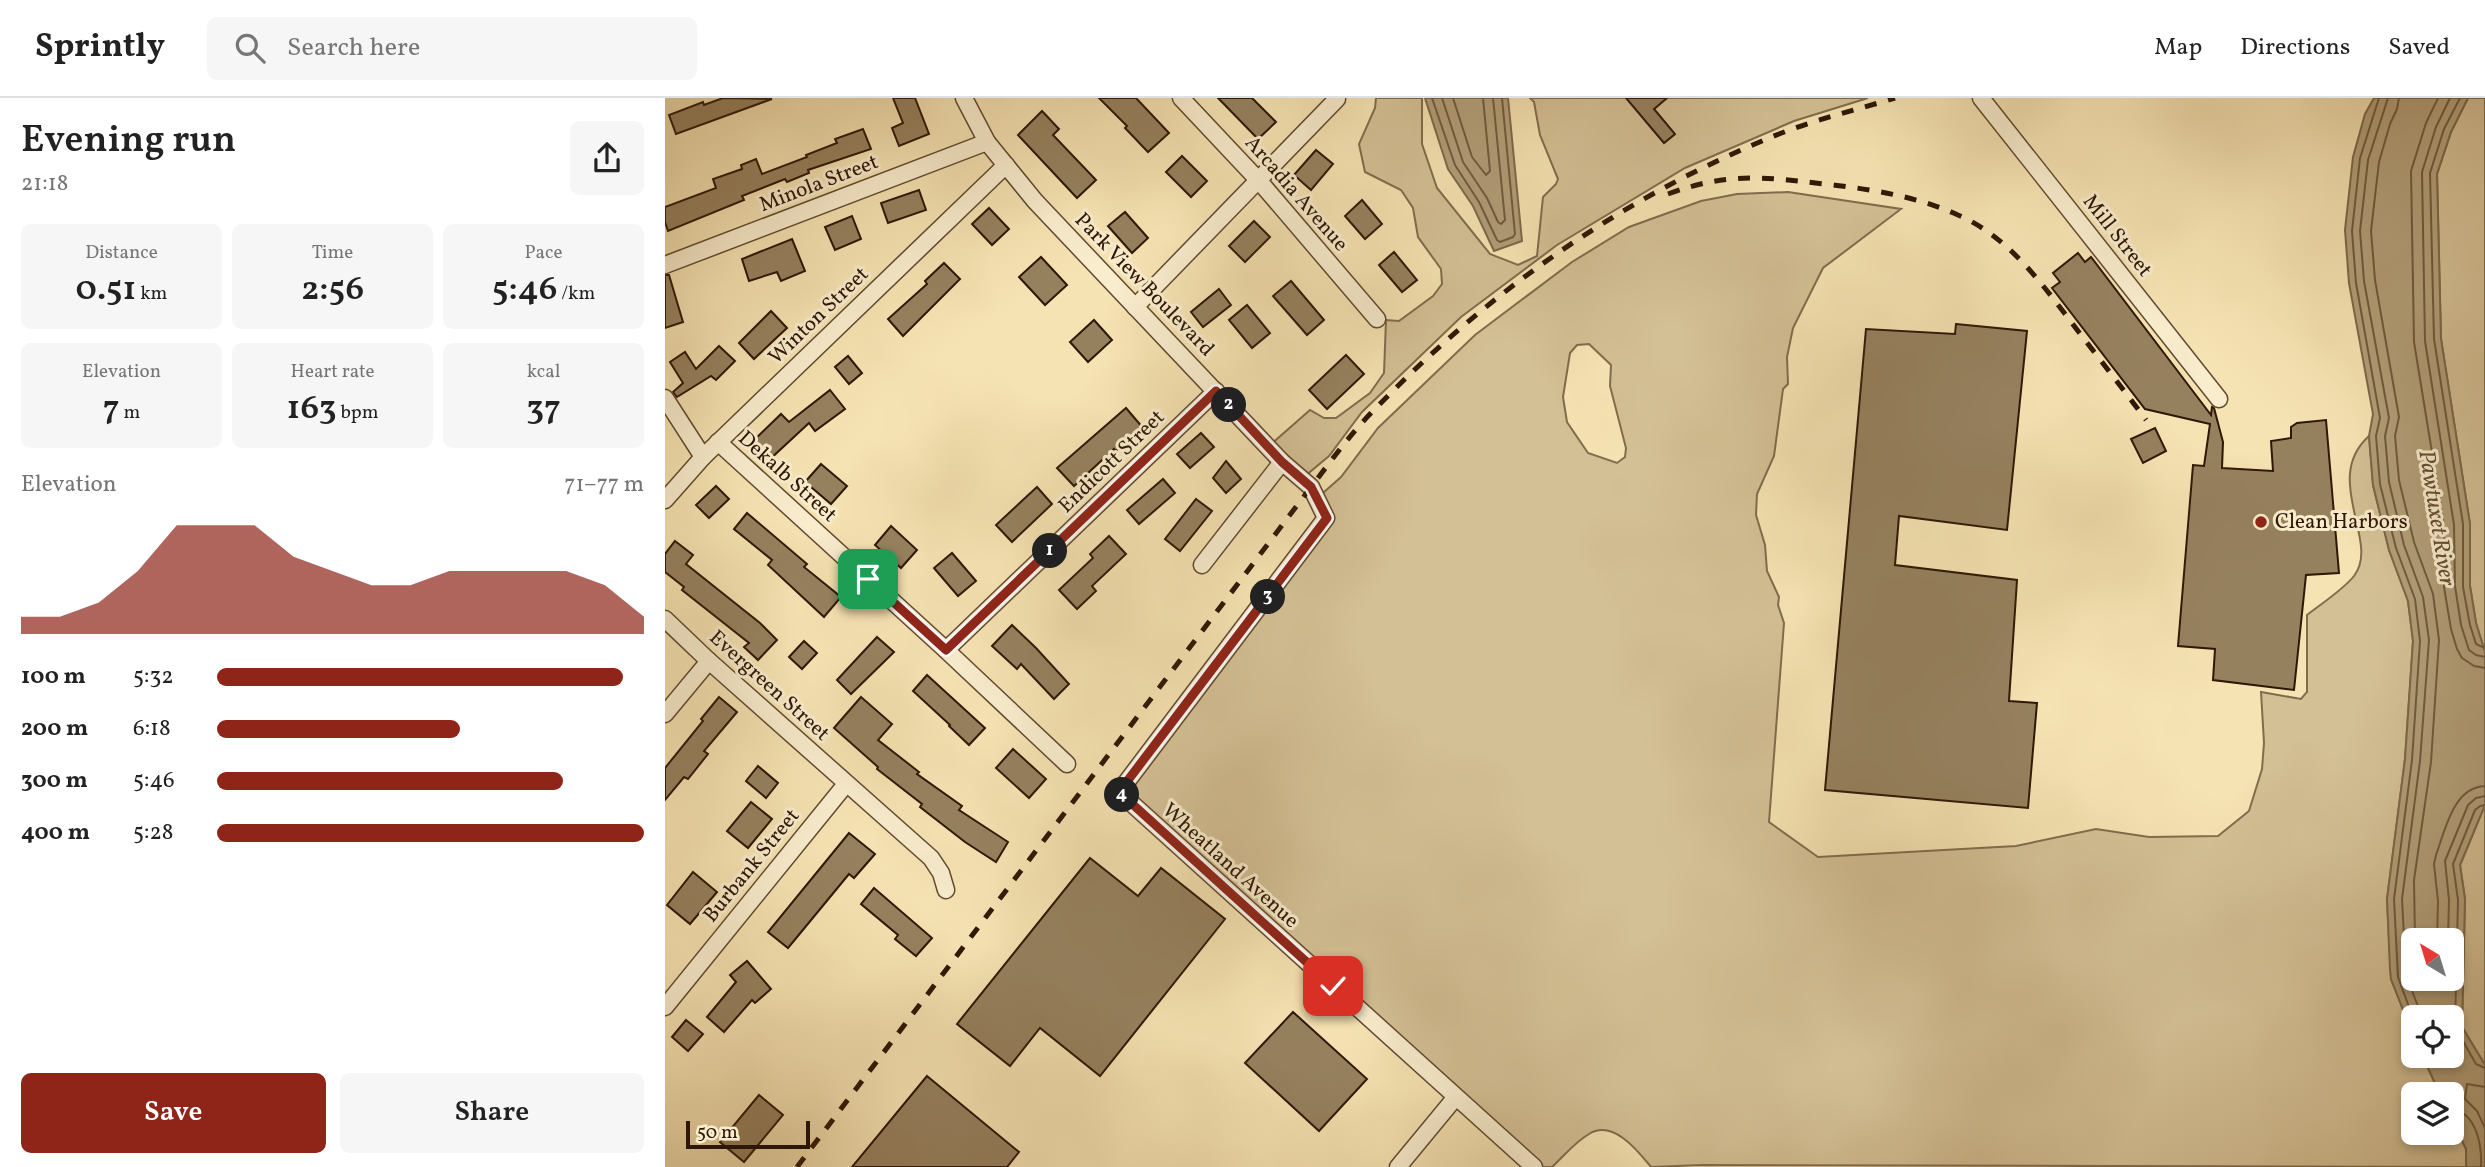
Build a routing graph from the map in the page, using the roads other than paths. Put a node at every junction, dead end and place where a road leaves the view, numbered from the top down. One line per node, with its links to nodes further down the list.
1 (964, 98): 5 (street, Park View Boulevard)
2 (1181, 98): 7 (street, Arcadia Avenue)
3 (1981, 98): 13 (street, Mill Street)
4 (1337, 100): 7 (street)
5 (987, 142): 6 (street, Park View Boulevard); 8 (street, Minola Street)
6 (1006, 165): 9 (street, Park View Boulevard); 14 (street, Winton Street)
7 (1260, 182): 9 (street); 10 (street, Arcadia Avenue)
8 (665, 265)
9 (1135, 307): 11 (street, Park View Boulevard)
10 (1377, 319)
11 (1216, 391): 16 (street, Park View Boulevard); 20 (street, Endicott Street)
12 (665, 398): 15 (street)
13 (2219, 399)
14 (718, 442): 15 (street, Winton Street); 20 (street, Dekalb Street)
15 (703, 457): 17 (street, Winton Street)
16 (1282, 462): 18 (street); 25 (street, Park View Boulevard)
17 (665, 500)
18 (1202, 565)
19 (665, 619): 21 (street, Evergreen Street)
20 (946, 650): 23 (street, Dekalb Street)
21 (709, 661): 22 (street); 24 (street, Evergreen Street)
22 (665, 714)
23 (1067, 764)
24 (846, 784): 26 (street, Evergreen Street); 27 (street, Burbank Street)
25 (1119, 792): 28 (street, Wheatland Avenue)
26 (946, 890)
27 (665, 1007)
28 (1455, 1098): 29 (street); 30 (street, Wheatland Avenue)
29 (1398, 1167)
30 (1534, 1167)

